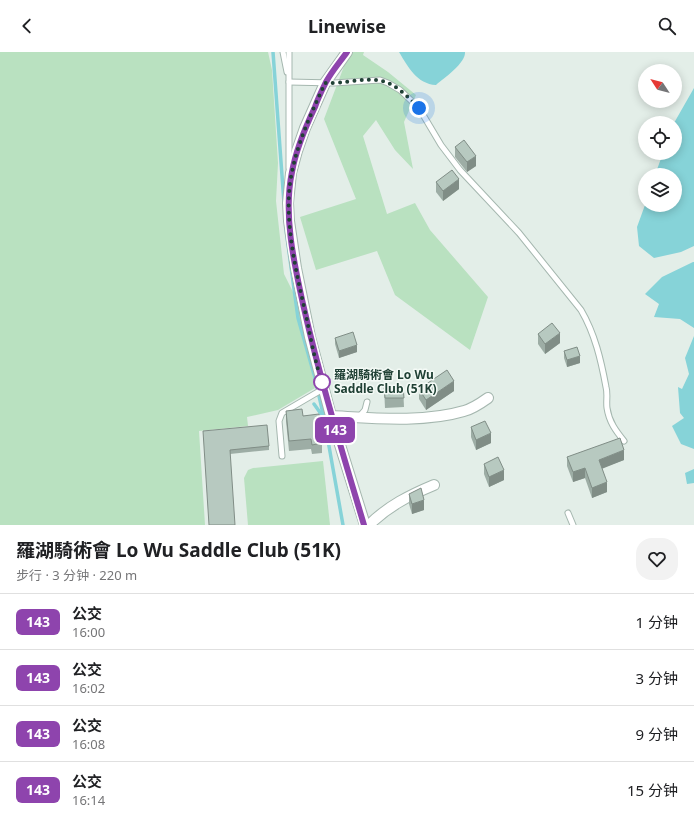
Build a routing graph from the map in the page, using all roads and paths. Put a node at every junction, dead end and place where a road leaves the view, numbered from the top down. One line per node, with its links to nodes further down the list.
1 (284, 52): 4 (lane)
2 (289, 52): 4 (lane)
3 (347, 52): 5 (street)
4 (289, 82): 5 (lane); 6 (lane)
5 (325, 83): 6 (street); 12 (lane)
6 (289, 189): 7 (street)
7 (323, 389): 10 (street); 13 (lane)
8 (488, 398): 11 (street)
9 (367, 402): 11 (lane)
10 (331, 416): 11 (street); 16 (street)
11 (359, 417)
12 (624, 441)
13 (282, 456)
14 (434, 485): 17 (street)
15 (568, 513): 18 (lane)
16 (364, 525)
17 (369, 525)
18 (573, 525)

